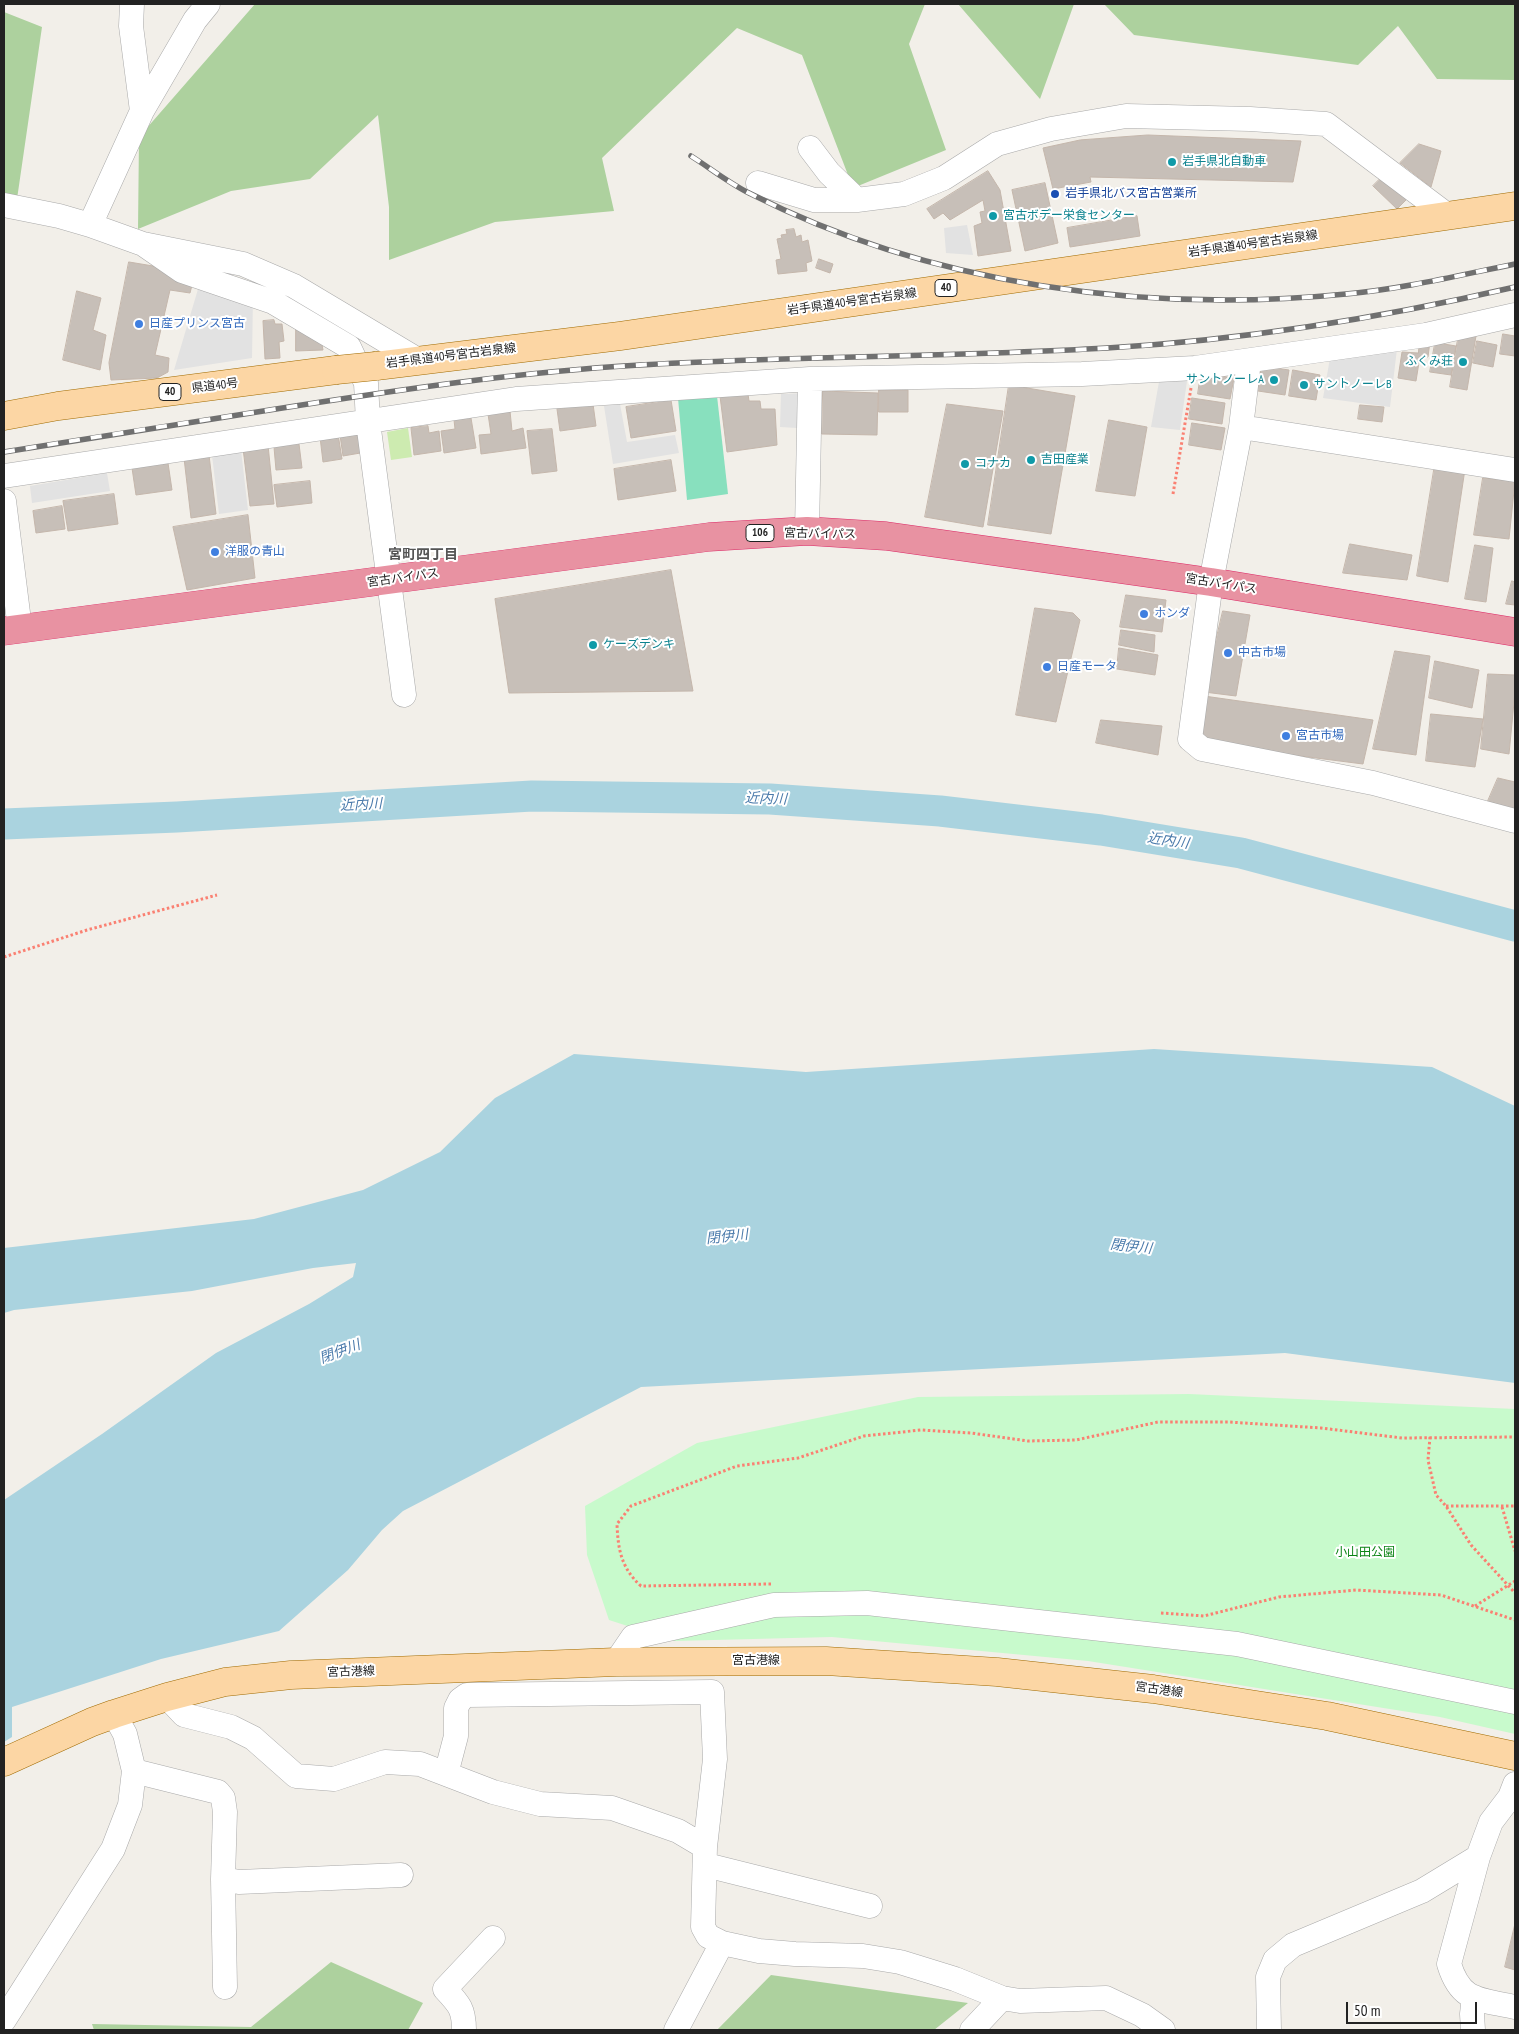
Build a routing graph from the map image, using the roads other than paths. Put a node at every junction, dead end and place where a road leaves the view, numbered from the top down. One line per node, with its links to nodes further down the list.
1 (132, 4): 3 (street)
2 (208, 4): 3 (street)
3 (142, 111): 10 (street)
4 (810, 148): 6 (street)
5 (758, 183): 6 (street)
6 (857, 200): 9 (street)
7 (4, 205): 10 (street)
8 (1515, 206): 9 (main road, 岩手県道40号宮古岩泉線 / 40)
9 (1447, 215): 13 (main road, 岩手県道40号宮古岩泉線 / 40)
10 (90, 225): 11 (street)
11 (143, 244): 13 (street); 18 (street)
12 (1515, 315): 14 (street)
13 (418, 360): 15 (main road, 岩手県道40号宮古岩泉線 / 40, bridge)
14 (1249, 361): 16 (street); 19 (street)
15 (336, 370): 17 (main road, 県道40号 / 40)
16 (810, 379): 18 (street); 23 (street)
17 (4, 416)
18 (368, 422): 21 (street); 24 (street)
19 (1242, 427): 20 (street); 25 (street)
20 (1515, 470)
21 (4, 476)
22 (4, 502): 26 (street)
23 (807, 531): 24 (highway, 宮古バイパス / 106); 25 (highway, 宮古バイパス / 106)
24 (390, 580): 26 (highway, 宮古バイパス / 106); 28 (street)
25 (1212, 582): 27 (highway, 宮古バイパス / 106); 29 (street)
26 (12, 630)
27 (1515, 632)
28 (404, 695)
29 (1515, 821)
30 (616, 1662): 31 (main road, 宮古港線); 32 (street); 34 (main road, 宮古港線)
31 (167, 1697): 33 (main road, 宮古港線); 37 (street)
32 (1515, 1702)
33 (114, 1714): 35 (main road, 宮古港線); 36 (street)
34 (1515, 1756)
35 (4, 1762)
36 (134, 1771): 42 (street); 50 (street)
37 (446, 1774): 39 (street); 39 (street)
38 (1515, 1784): 40 (street)
39 (706, 1856): 43 (street); 45 (street)
40 (1478, 1857): 47 (street); 55 (street)
41 (401, 1875): 42 (street)
42 (223, 1879): 46 (street)
43 (870, 1906)
44 (493, 1938): 51 (street)
45 (722, 1943): 48 (street); 52 (street)
46 (225, 1987)
47 (1474, 1997): 49 (street); 56 (street)
48 (1002, 1998): 53 (street); 54 (street)
49 (1515, 2007)
50 (4, 2020)
51 (464, 2030)
52 (676, 2030)
53 (972, 2030)
54 (1163, 2030)
55 (1269, 2030)
56 (1473, 2030)

